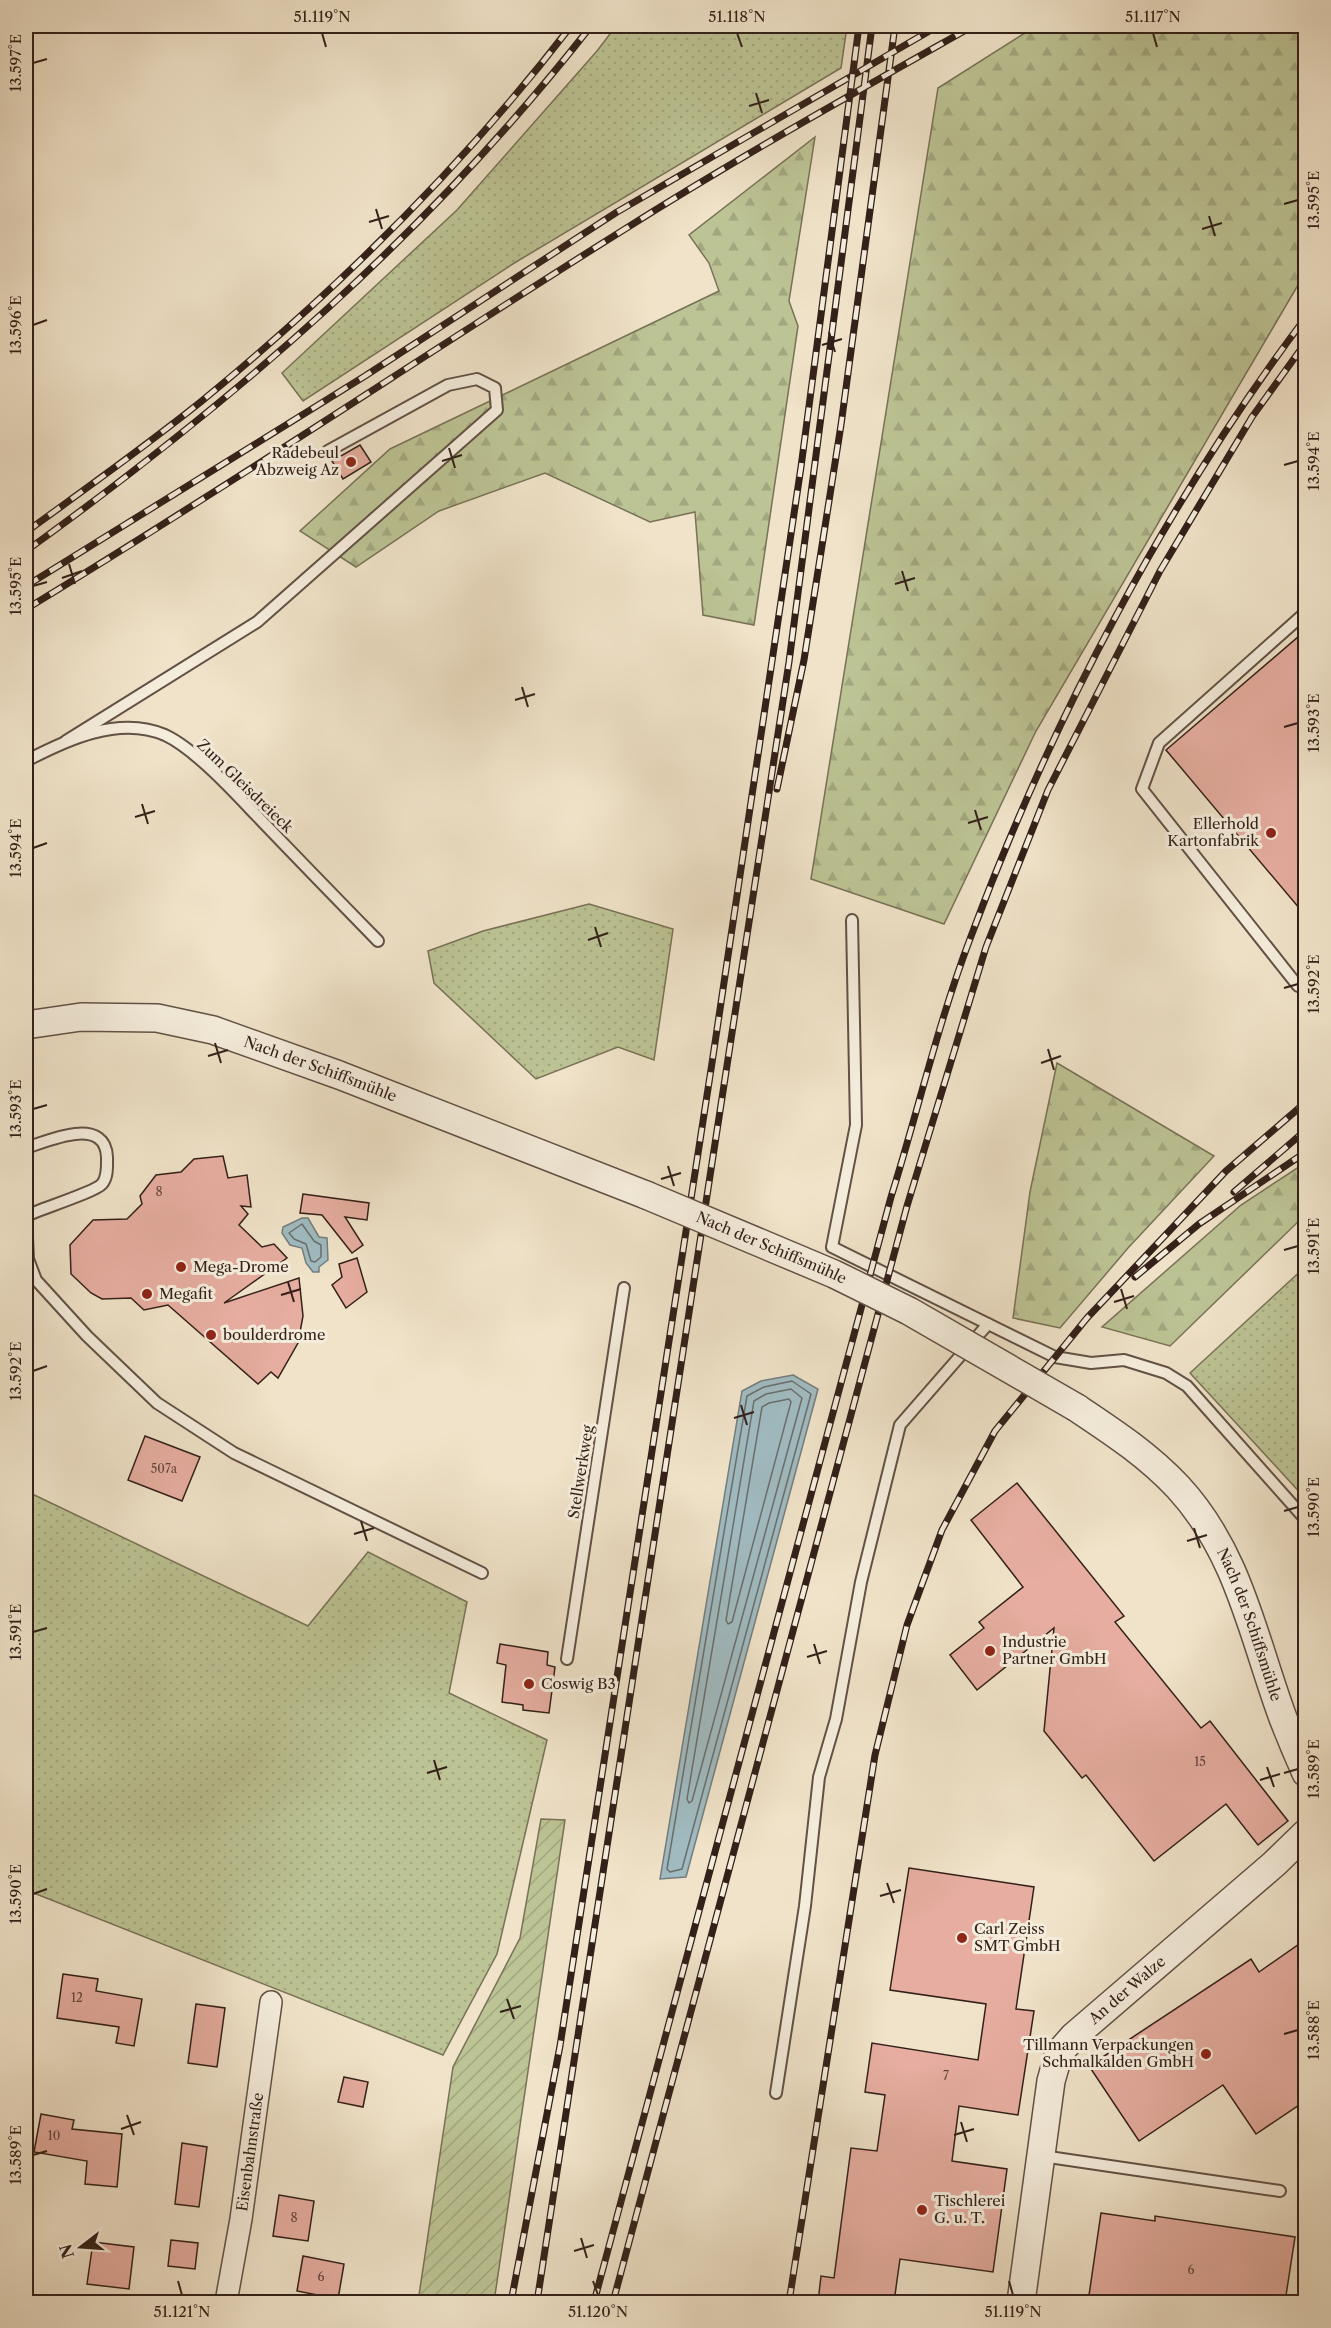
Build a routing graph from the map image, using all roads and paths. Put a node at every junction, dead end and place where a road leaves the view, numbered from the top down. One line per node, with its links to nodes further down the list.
1 (328, 451): 3 (lane)
2 (1305, 612): 7 (lane)
3 (66, 741): 4 (lane, Zum Gleisdreieck); 6 (lane, Zum Gleisdreieck)
4 (26, 761)
5 (852, 920): 12 (lane, Nach der Schiffsmühle)
6 (378, 941)
7 (1298, 986)
8 (26, 1025): 16 (street, Nach der Schiffsmühle, bridge)
9 (26, 1148): 10 (lane)
10 (26, 1216): 14 (lane)
11 (624, 1288): 15 (lane, Stellwerkweg)
12 (988, 1324): 13 (lane, Nach der Schiffsmühle); 19 (lane)
13 (1305, 1520)
14 (482, 1573)
15 (567, 1659)
16 (1305, 1773)
17 (1305, 1833): 20 (street, An der Walze)
18 (271, 2002): 22 (street, Eisenbahnstraße)
19 (776, 2093)
20 (1041, 2156): 21 (lane); 23 (street, An der Walze)
21 (1280, 2191)
22 (226, 2302)
23 (1021, 2302)

